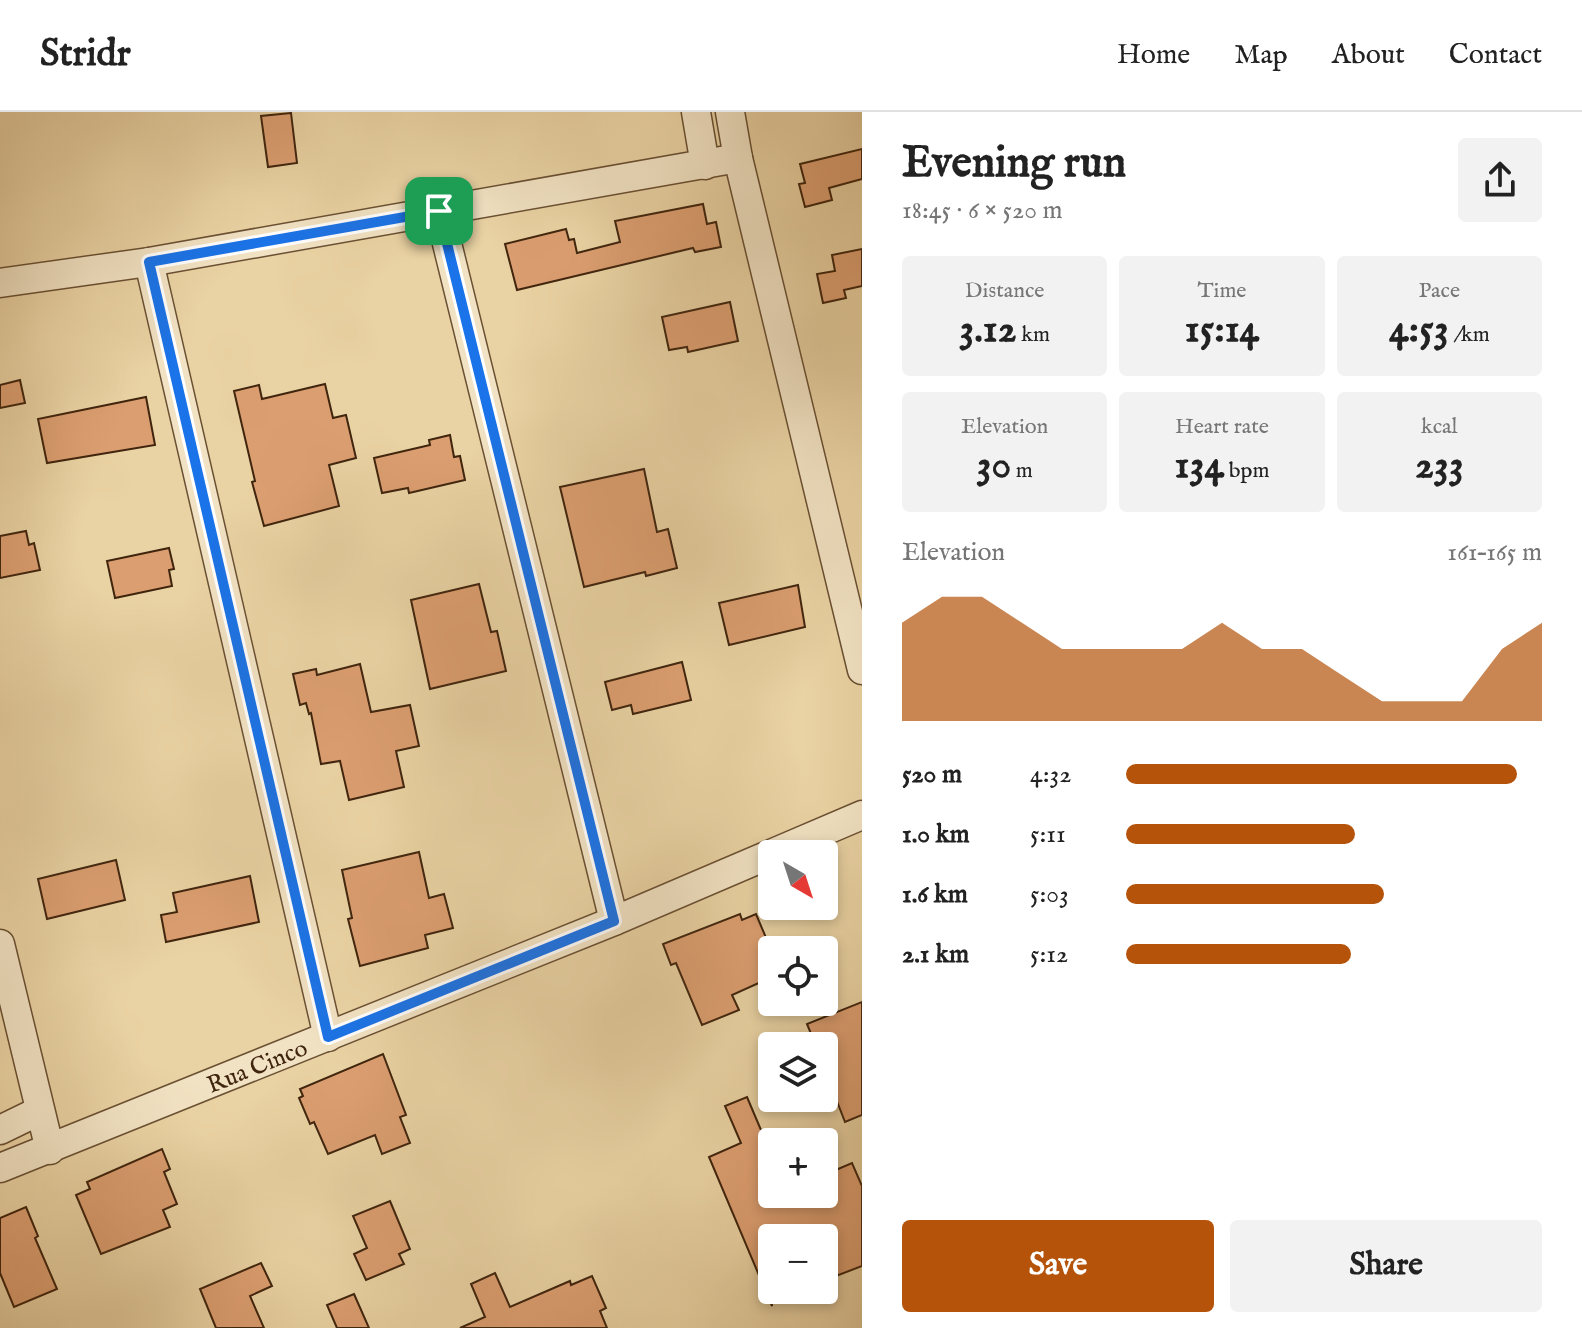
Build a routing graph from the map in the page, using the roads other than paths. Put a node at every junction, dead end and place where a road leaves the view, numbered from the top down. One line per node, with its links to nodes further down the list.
1 (696, 112): 4 (street)
2 (730, 112): 3 (street)
3 (738, 158): 4 (street); 8 (street)
4 (705, 165): 5 (street)
5 (439, 211): 6 (street); 10 (street)
6 (149, 262): 7 (street); 12 (street)
7 (0, 283)
8 (862, 670)
9 (862, 815): 10 (street, Rua Cinco)
10 (614, 921): 12 (street, Rua Cinco)
11 (0, 944): 13 (street)
12 (328, 1037): 15 (street, Rua Cinco)
13 (39, 1111): 14 (street); 15 (street)
14 (0, 1130)
15 (50, 1150): 16 (street, Rua Cinco)
16 (0, 1168)

